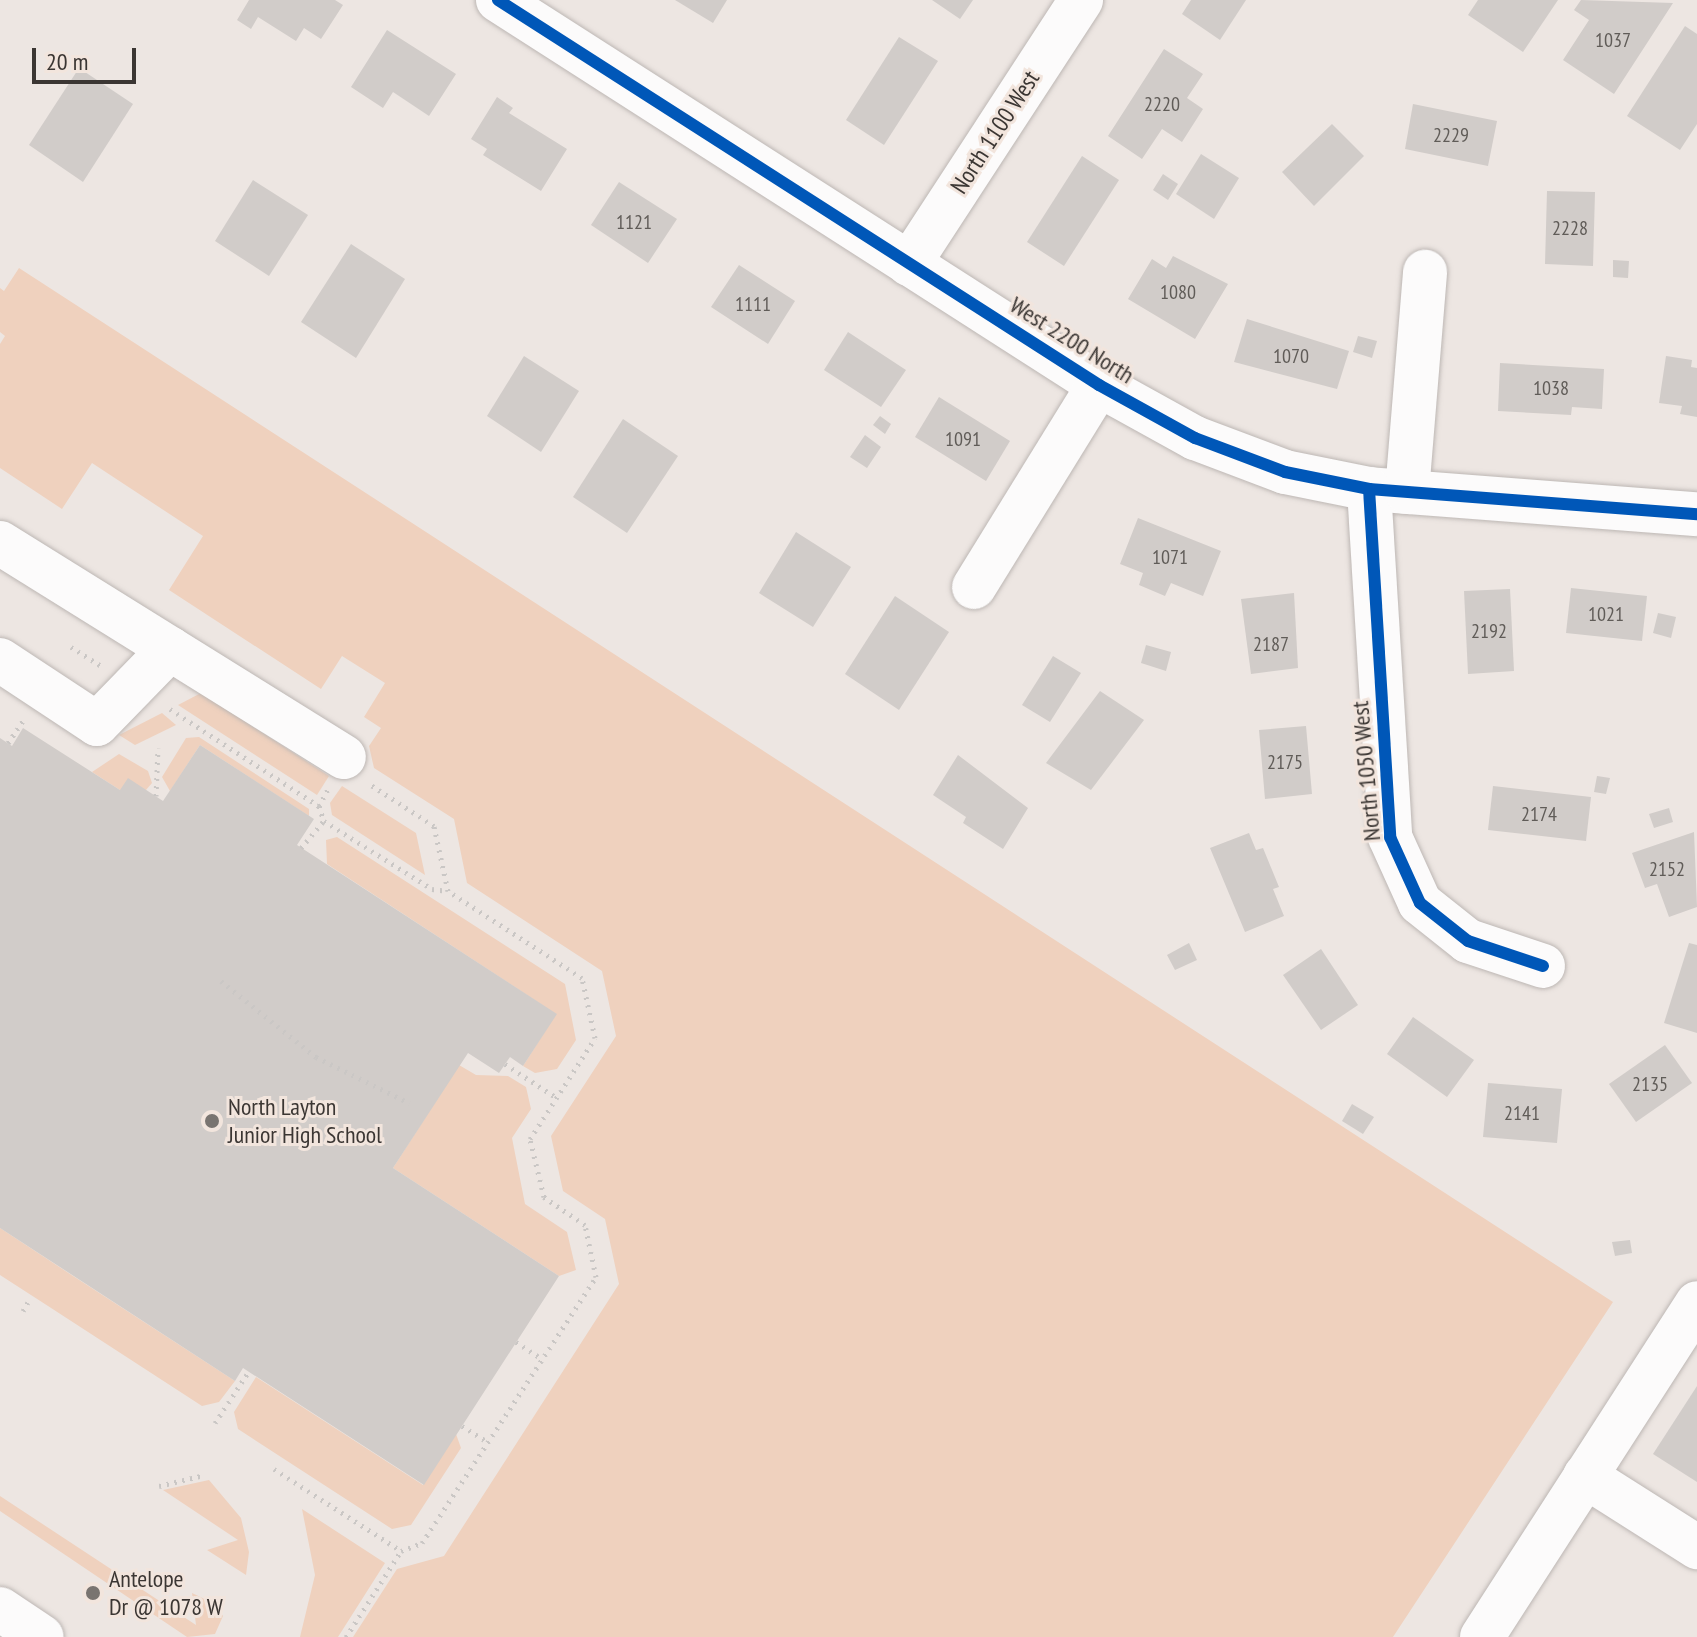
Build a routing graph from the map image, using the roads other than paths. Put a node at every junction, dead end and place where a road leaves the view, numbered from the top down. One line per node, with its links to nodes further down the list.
1 (1081, 0): 3 (street, North 1100 West)
2 (514, 4): 3 (street, West 2200 North)
3 (909, 264): 5 (street, West 2200 North)
4 (1425, 272): 6 (street, North 1050 West)
5 (1099, 385): 6 (street, West 2200 North); 9 (street)
6 (1388, 491): 7 (street, West 2200 North); 13 (street, North 1050 West)
7 (1697, 514)
8 (0, 543): 10 (street)
9 (974, 587)
10 (170, 649): 11 (street); 12 (street)
11 (0, 660)
12 (356, 770)
13 (1543, 966)
14 (1697, 1303): 15 (street)
15 (1585, 1476): 16 (street); 19 (street)
16 (1697, 1547)
17 (0, 1609): 18 (street)
18 (42, 1637)
19 (1482, 1637)

